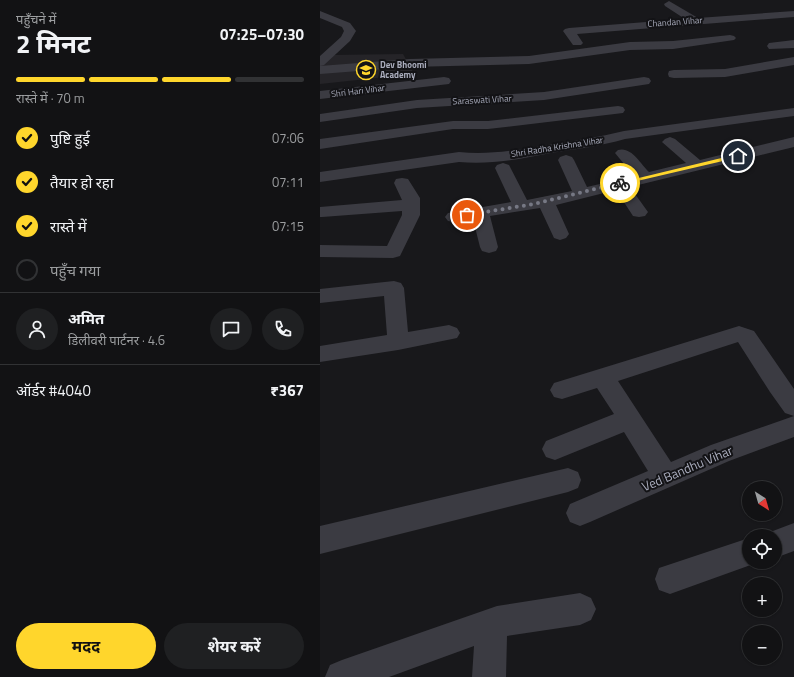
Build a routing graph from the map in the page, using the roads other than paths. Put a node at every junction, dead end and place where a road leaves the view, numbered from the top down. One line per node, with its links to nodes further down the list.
1 (669, 4): 5 (street)
2 (320, 14): 4 (street)
3 (794, 14): 5 (street, Chandan Vihar)
4 (336, 21): 6 (street); 15 (street)
5 (695, 21): 8 (street, Chandan Vihar)
6 (320, 23)
7 (563, 23): 8 (street)
8 (663, 23): 9 (street, Chandan Vihar)
9 (640, 24): 10 (street); 12 (street, Chandan Vihar)
10 (651, 35)
11 (730, 38): 17 (street)
12 (577, 43)
13 (794, 44): 14 (street)
14 (773, 46)
15 (323, 57)
16 (794, 61): 18 (street)
17 (320, 70)
18 (674, 74)
19 (444, 81): 21 (street, Shri Hari Vihar)
20 (644, 81): 24 (street, Saraswati Vihar)
21 (320, 95)
22 (618, 110): 27 (street)
23 (794, 112): 32 (street, Shri Radha Krishna Vihar)
24 (320, 118)
25 (670, 142): 30 (street)
26 (794, 142): 30 (street)
27 (320, 144)
28 (623, 153): 33 (street)
29 (566, 160): 36 (street)
30 (698, 166): 33 (street)
31 (503, 168): 39 (street)
32 (320, 177)
33 (645, 178): 35 (street)
34 (402, 183): 38 (street)
35 (620, 184): 36 (street); 41 (street)
36 (582, 193): 37 (street)
37 (546, 202): 39 (street); 44 (street)
38 (411, 205): 40 (street); 46 (street)
39 (522, 206): 42 (street)
40 (322, 212)
41 (639, 212)
42 (480, 213): 43 (street); 45 (street)
43 (454, 216)
44 (560, 234)
45 (489, 247)
46 (320, 251)
47 (320, 296): 49 (street)
48 (449, 333): 49 (street)
49 (398, 342): 50 (street)
50 (320, 354)
51 (603, 377): 52 (street); 53 (street); 54 (street)
52 (562, 390)
53 (794, 406)
54 (629, 419): 56 (street); 57 (street)
55 (794, 426): 57 (street, Ved Bandhu Vihar)
56 (555, 449)
57 (666, 476): 59 (street, Ved Bandhu Vihar)
58 (568, 480): 61 (street)
59 (580, 513)
60 (794, 537): 62 (street)
61 (320, 540)
62 (782, 541)
63 (742, 554): 64 (street)
64 (670, 579)
65 (580, 609): 66 (street)
66 (491, 625): 67 (street); 68 (street)
67 (342, 677)
68 (488, 677)

